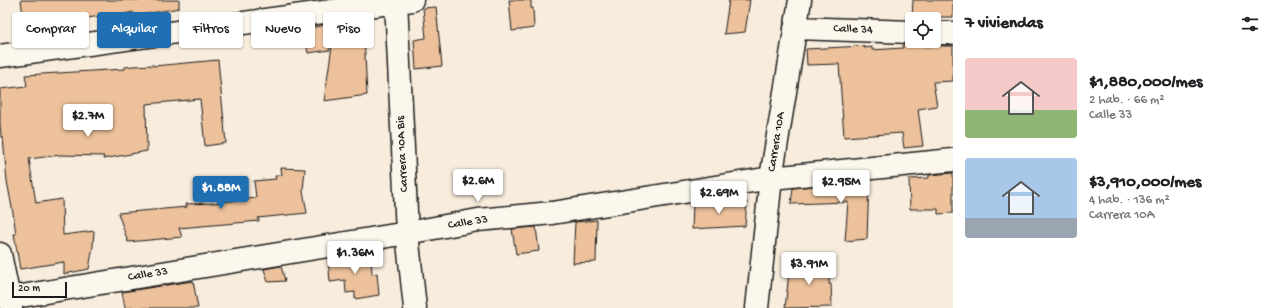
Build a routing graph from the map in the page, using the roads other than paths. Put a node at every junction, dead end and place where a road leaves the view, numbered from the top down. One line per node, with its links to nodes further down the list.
1 (800, 0): 3 (street, Carrera 10A)
2 (402, 1): 7 (street); 10 (street, Carrera 10A Bis)
3 (795, 28): 4 (street, Calle 34); 9 (street, Carrera 10A)
4 (905, 32)
5 (941, 33): 6 (street)
6 (953, 33)
7 (0, 56)
8 (953, 160): 9 (street, Calle 33)
9 (771, 178): 10 (street, Calle 33); 14 (street, Carrera 10A)
10 (407, 233): 12 (street, Calle 33); 13 (street, Carrera 10A Bis)
11 (0, 254): 12 (street)
12 (10, 303)
13 (415, 308)
14 (757, 308)

